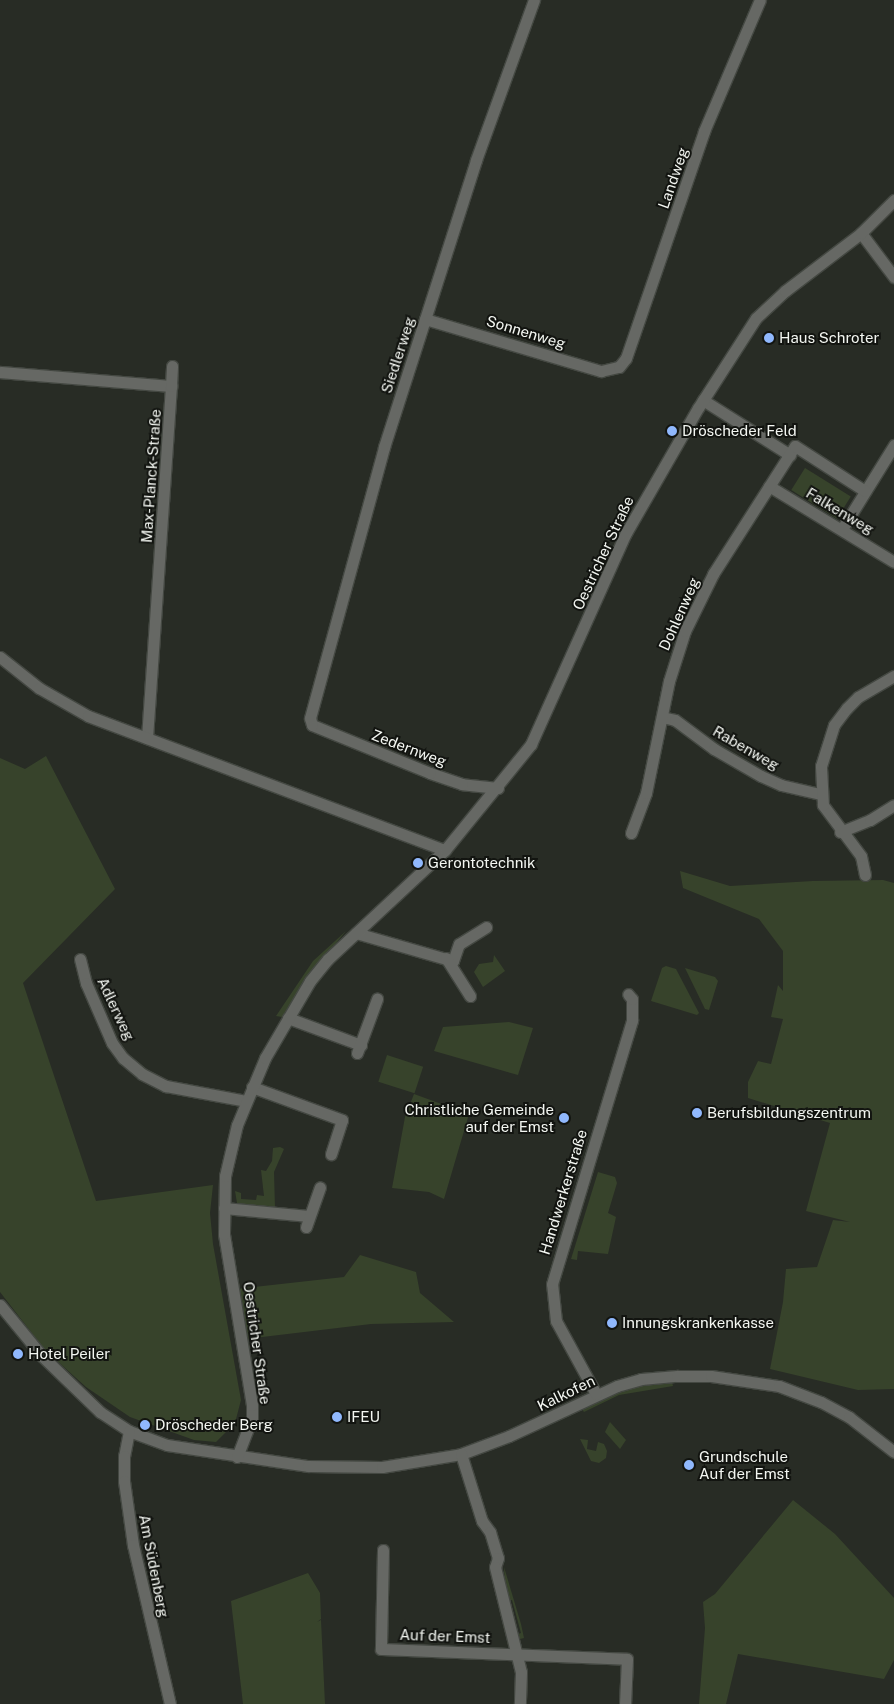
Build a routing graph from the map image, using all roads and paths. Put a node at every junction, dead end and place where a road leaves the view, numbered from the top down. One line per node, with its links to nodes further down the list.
1 (534, 0): 6 (street, Siedlerweg)
2 (760, 0): 8 (street, Landweg)
3 (894, 200): 4 (street, Oestricher Straße)
4 (861, 233): 5 (street); 11 (street, Oestricher Straße)
5 (894, 277)
6 (425, 319): 8 (street, Sonnenweg); 21 (street, Siedlerweg)
7 (172, 366): 10 (street, Max-Planck-Straße)
8 (619, 367)
9 (0, 372): 10 (street)
10 (171, 386): 22 (street, Max-Planck-Straße)
11 (703, 400): 13 (street); 23 (street, Oestricher Straße)
12 (894, 445): 15 (street)
13 (790, 454): 14 (street, Dohlenweg); 15 (street)
14 (769, 486): 16 (street, Falkenweg); 20 (street, Dohlenweg)
15 (866, 490): 16 (street)
16 (842, 529): 17 (street, Falkenweg)
17 (894, 562)
18 (0, 657): 22 (street)
19 (894, 676): 24 (street)
20 (662, 717): 24 (street, Rabenweg); 27 (street, Dohlenweg)
21 (312, 725): 23 (street, Zedernweg)
22 (148, 738): 28 (street)
23 (498, 788): 28 (street, Oestricher Straße)
24 (820, 794): 26 (street)
25 (894, 805): 26 (street)
26 (840, 832): 29 (street)
27 (631, 833)
28 (445, 850): 31 (street, Oestricher Straße)
29 (865, 875)
30 (486, 927): 32 (street)
31 (356, 933): 32 (street); 37 (street, Oestricher Straße)
32 (446, 958): 35 (street)
33 (80, 959): 39 (street, Adlerweg)
34 (628, 994): 44 (street, Handwerkerstraße)
35 (470, 996)
36 (377, 999): 37 (street)
37 (288, 1018): 38 (street, Oestricher Straße)
38 (252, 1087): 39 (street, Oestricher Straße); 40 (street)
39 (246, 1101): 42 (street, Oestricher Straße)
40 (331, 1154)
41 (320, 1187): 42 (street)
42 (224, 1208): 48 (street, Oestricher Straße)
43 (0, 1304): 45 (street)
44 (596, 1394): 46 (street, Kalkofen); 47 (street, Kalkofen)
45 (129, 1431): 48 (street); 51 (street, Am Südenberg)
46 (894, 1452)
47 (461, 1454): 48 (street, Kalkofen); 50 (street, Auf der Emst)
48 (237, 1457)
49 (383, 1550): 50 (street, Auf der Emst)
50 (517, 1654): 52 (street, Auf der Emst); 53 (street)
51 (170, 1704)
52 (520, 1704)
53 (625, 1704)

